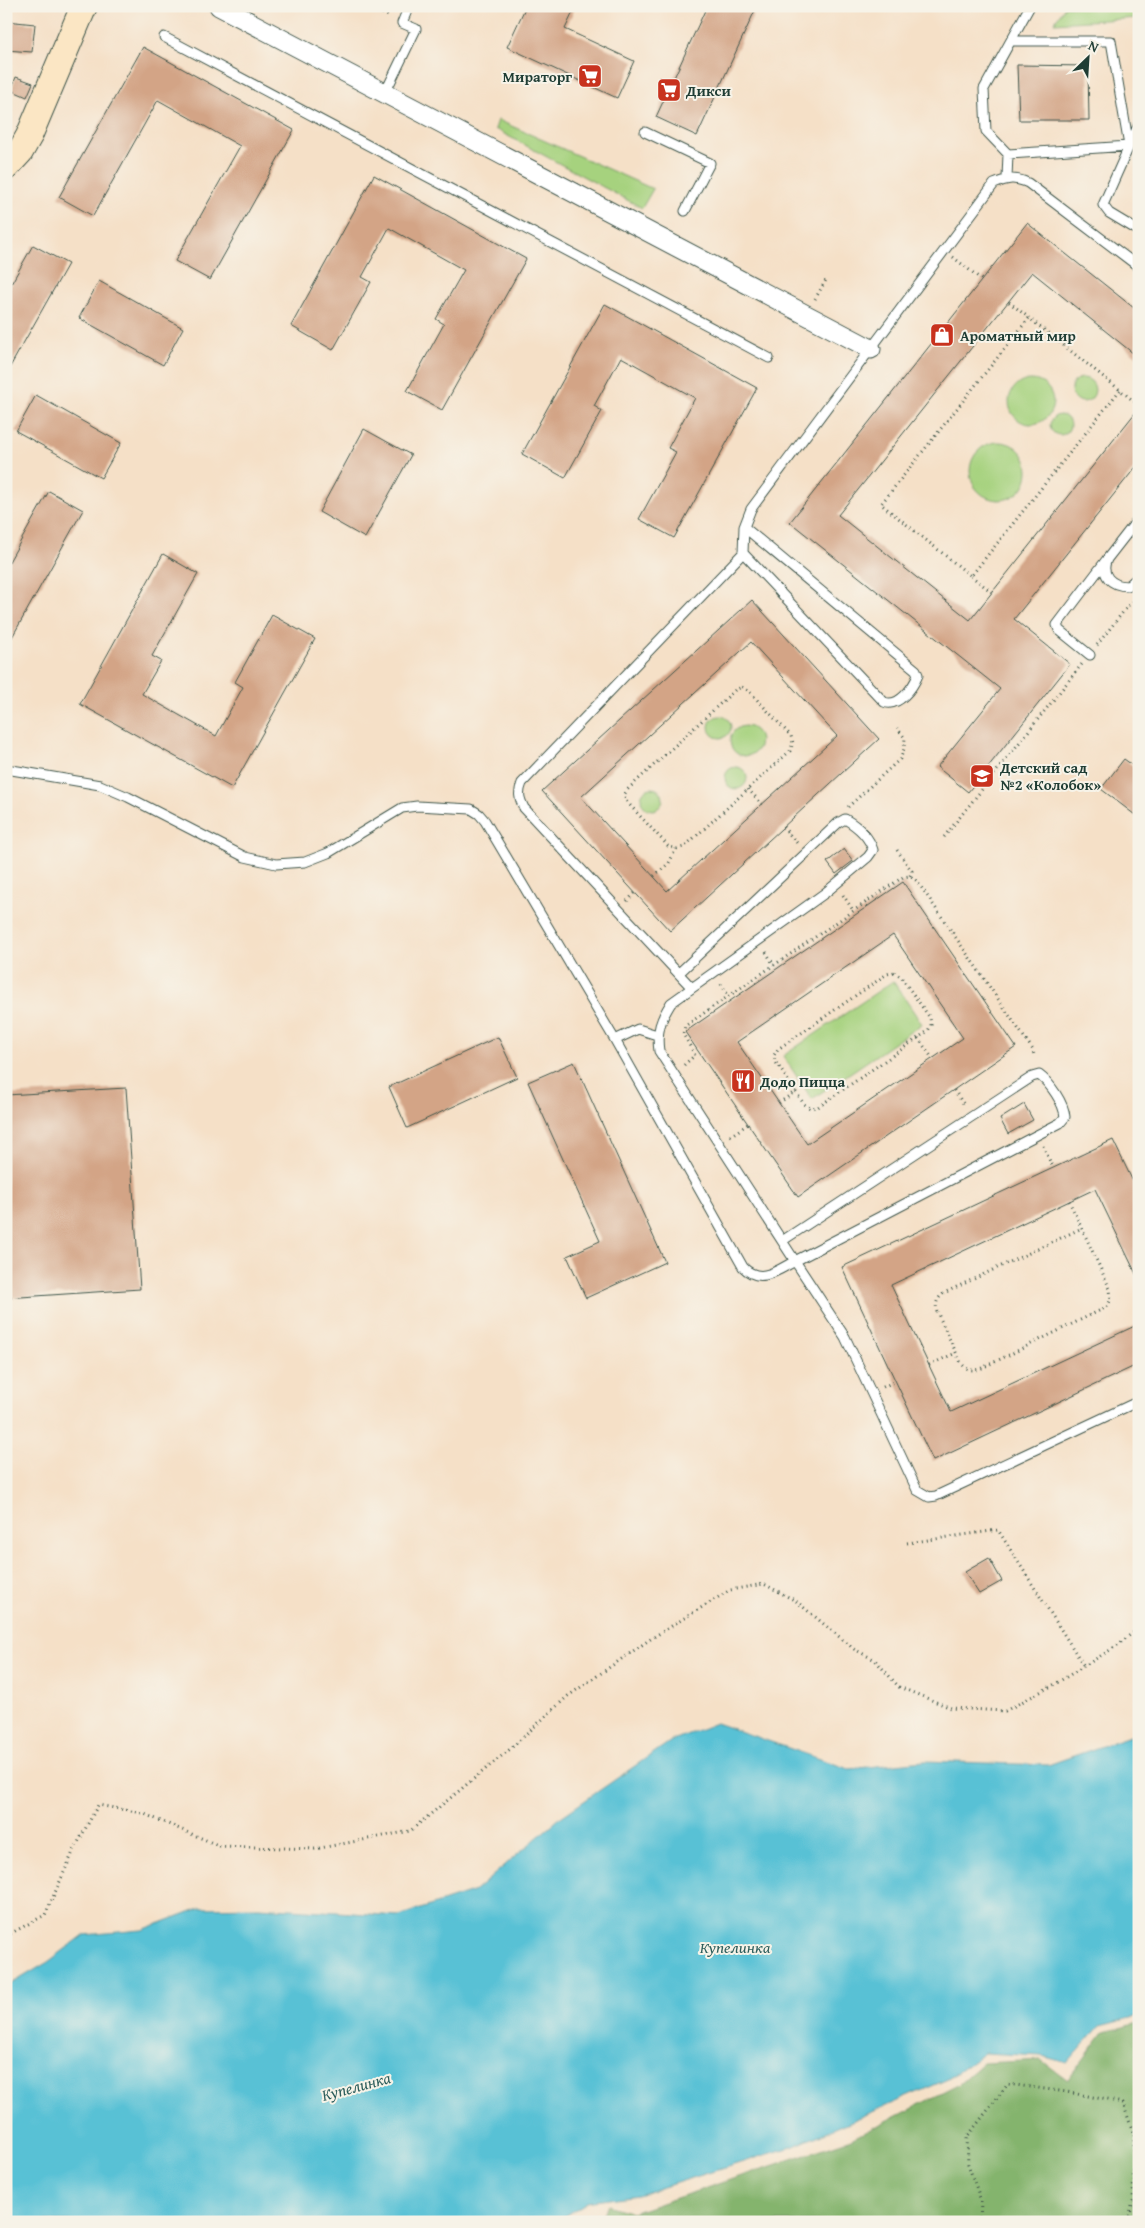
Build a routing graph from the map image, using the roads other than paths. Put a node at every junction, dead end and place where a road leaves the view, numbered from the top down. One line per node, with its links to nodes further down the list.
1 (84, 6): 12 (street)
2 (219, 6): 7 (street)
3 (410, 6): 7 (lane)
4 (1030, 6): 6 (lane)
5 (164, 37): 18 (lane)
6 (1011, 41): 10 (lane); 11 (lane)
7 (384, 93): 17 (street)
8 (1139, 124): 10 (lane)
9 (645, 132): 14 (lane)
10 (1129, 146): 11 (lane); 15 (lane)
11 (1008, 154): 13 (lane)
12 (6, 167)
13 (1007, 178): 16 (lane); 17 (lane)
14 (685, 211)
15 (1139, 231)
16 (1139, 267)
17 (871, 349): 20 (lane)
18 (769, 358)
19 (1139, 518): 22 (lane)
20 (744, 528): 21 (lane); 21 (lane)
21 (744, 553): 26 (lane)
22 (1107, 559): 23 (lane); 24 (lane)
23 (1139, 576)
24 (1090, 655)
25 (6, 769): 29 (lane)
26 (679, 973): 27 (lane); 27 (lane)
27 (692, 988): 28 (lane)
28 (657, 1035): 29 (lane); 30 (lane)
29 (615, 1040): 31 (lane)
30 (782, 1241): 31 (lane); 31 (lane)
31 (795, 1262): 32 (lane)
32 (1139, 1401)

